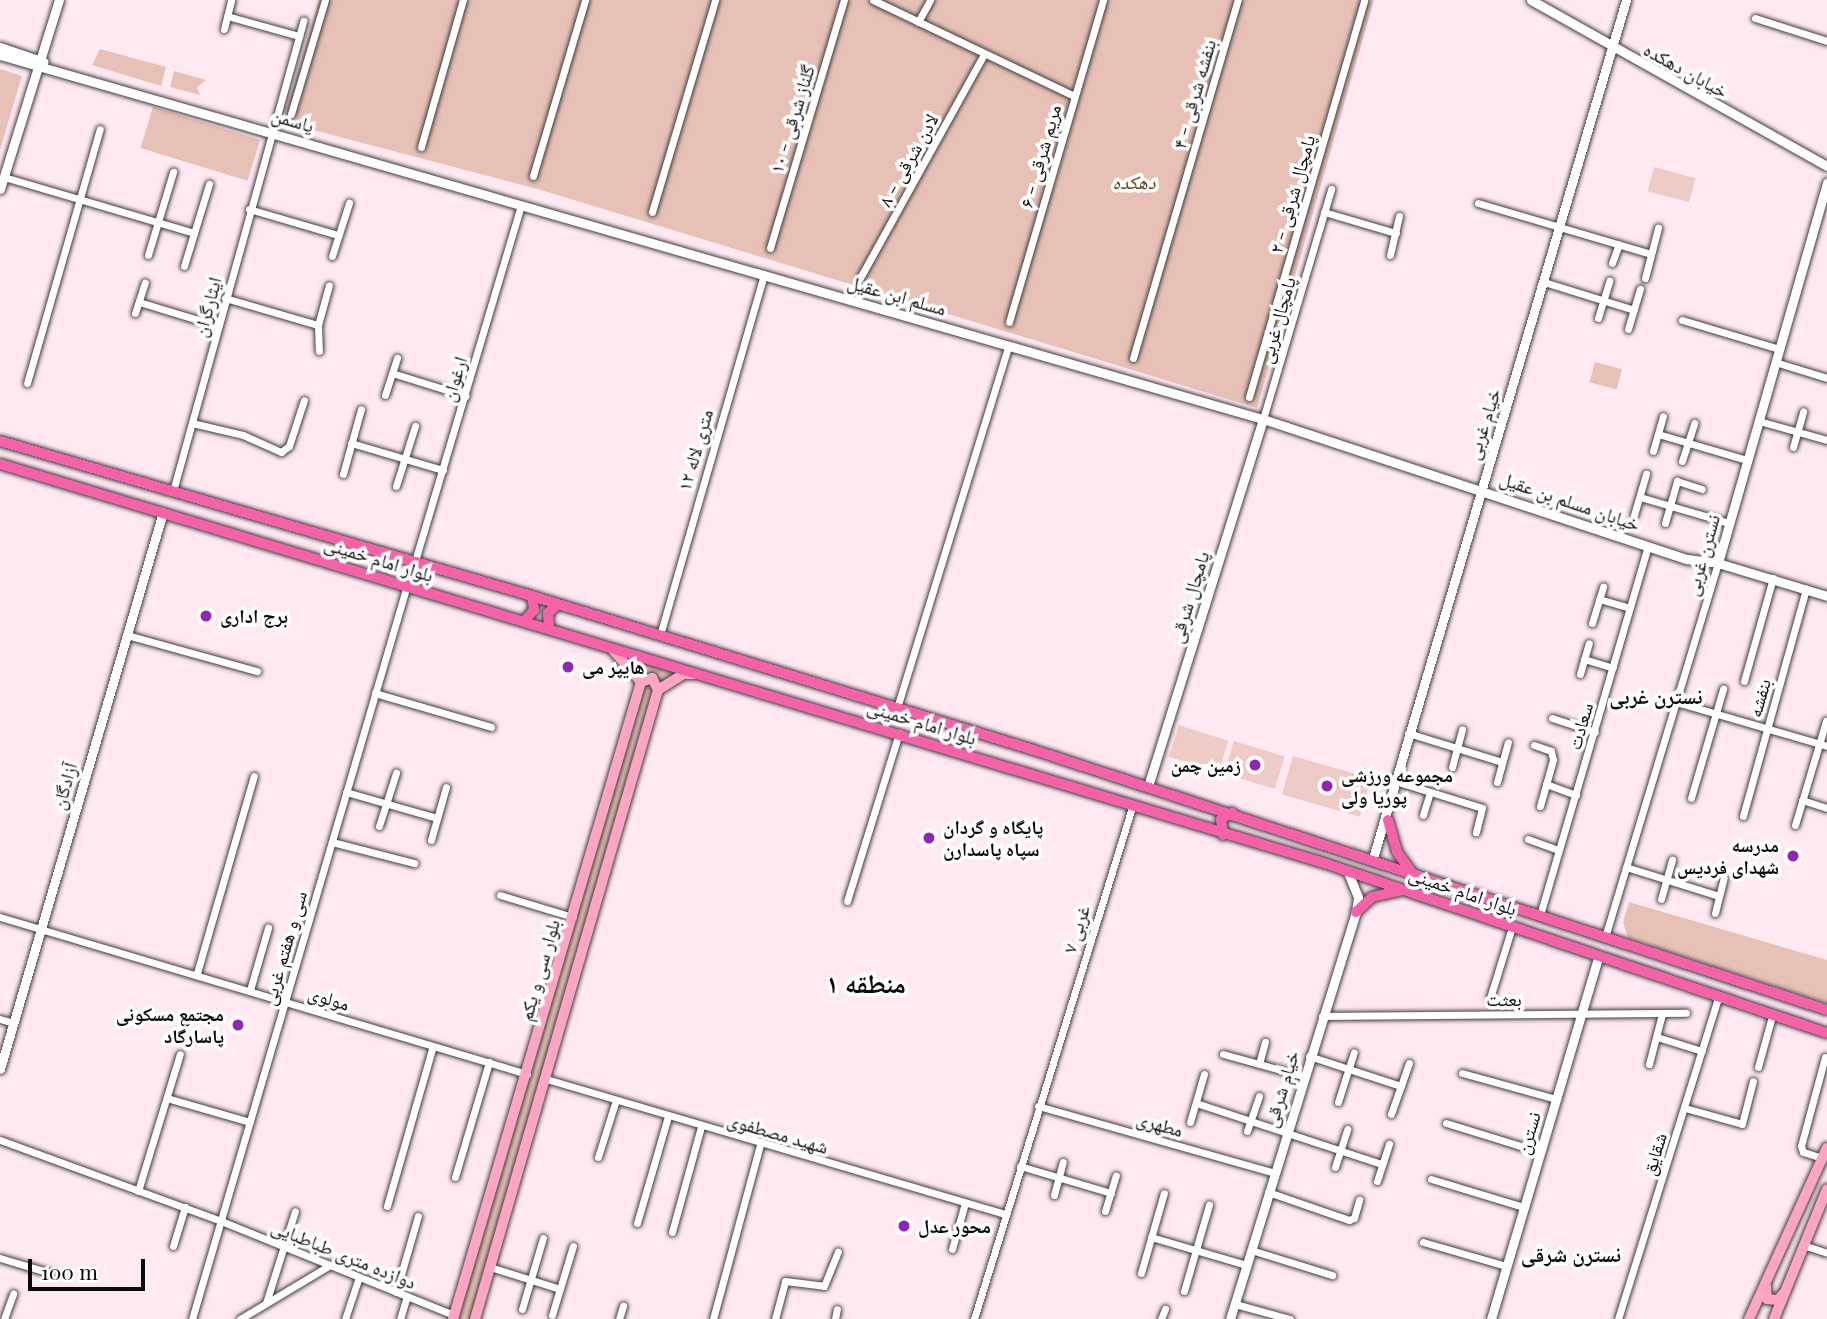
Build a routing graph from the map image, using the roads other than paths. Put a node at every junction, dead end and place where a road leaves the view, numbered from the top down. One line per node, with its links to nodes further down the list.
1 (59, 0): 26 (street)
2 (231, 0): 15 (street)
3 (325, 0): 28 (street)
4 (463, 0): 31 (street)
5 (585, 0): 34 (street)
6 (715, 0): 45 (street)
7 (844, 0): 55 (street, گلناز شرقی - ۱۰)
8 (873, 0): 18 (street)
9 (930, 0): 18 (street)
10 (1103, 0): 27 (street, مریم شرقی - ۶)
11 (1238, 0): 85 (street, بنفشه شرقی - ۴)
12 (1364, 0): 92 (street, پامچال شرقی - ۲)
13 (1531, 0): 23 (street, خیابان دهکده)
14 (1626, 0): 23 (street, خیام غربی)
15 (227, 16): 19 (street); 20 (street)
16 (1755, 18): 21 (street)
17 (303, 22): 20 (street, ایثارگران)
18 (918, 22): 25 (street)
19 (224, 29)
20 (299, 36): 30 (street, ایثارگران)
21 (1827, 41)
22 (0, 47): 26 (street, یاسمن)
23 (1611, 49): 32 (street, خیابان دهکده); 49 (street, خیام غربی)
24 (0, 55): 26 (street, یاسمن)
25 (983, 56): 27 (street); 63 (street, لادن شرقی - ۸)
26 (39, 63): 30 (street, یاسمن); 35 (street)
27 (1074, 96): 77 (street, مریم شرقی - ۶)
28 (291, 114)
29 (100, 129): 40 (street)
30 (270, 131): 43 (street, یاسمن); 44 (street, ایثارگران)
31 (421, 146)
32 (1827, 166)
33 (173, 172): 48 (street)
34 (533, 176)
35 (4, 177): 38 (street); 40 (street)
36 (1827, 181): 82 (street, نسترن غربی)
37 (209, 184): 51 (street)
38 (0, 189)
39 (1331, 190): 46 (street, پامچال غربی)
40 (80, 199): 48 (street); 89 (street)
41 (349, 203): 53 (street)
42 (1478, 203): 49 (street)
43 (522, 205): 62 (street, مسلم ابن عقیل); 91 (street, ارغوان)
44 (249, 209): 53 (street); 70 (street, ایثارگران)
45 (652, 212)
46 (1324, 212): 52 (street); 97 (street, پامچال غربی)
47 (1399, 216): 52 (street)
48 (159, 222): 51 (street); 58 (street)
49 (1561, 227): 54 (street); 67 (street, خیام غربی)
50 (1658, 229): 56 (street)
51 (194, 233): 61 (street)
52 (1395, 233): 57 (street)
53 (338, 235): 59 (street)
54 (1619, 244): 56 (street); 60 (street)
55 (770, 248)
56 (1651, 254): 64 (street)
57 (1390, 255)
58 (148, 256)
59 (332, 256)
60 (1612, 262)
61 (184, 266)
62 (764, 275): 81 (street, مسلم ابن عقیل); 143 (street, ۱۲ متری لاله)
63 (860, 278)
64 (1645, 278)
65 (1609, 281): 71 (street)
66 (145, 282): 72 (street)
67 (1544, 282): 71 (street); 118 (street, خیام غربی)
68 (329, 285): 78 (street)
69 (1640, 289): 73 (street)
70 (225, 298): 78 (street); 79 (street, ایثارگران)
71 (1603, 300): 73 (street); 75 (street)
72 (139, 302): 74 (street); 79 (street)
73 (1634, 310): 80 (street)
74 (135, 313)
75 (1598, 318)
76 (1682, 320): 82 (street)
77 (1009, 322)
78 (318, 325): 83 (street)
79 (218, 326): 99 (street, ایثارگران)
80 (1628, 329)
81 (1009, 345): 97 (street, مسلم ابن عقیل); 157 (street)
82 (1779, 349): 86 (street, نسترن غربی)
83 (319, 351)
84 (397, 358): 87 (street)
85 (1133, 358)
86 (1775, 362): 88 (street); 98 (street, نسترن غربی)
87 (392, 373): 90 (street); 91 (street)
88 (1827, 378)
89 (27, 383)
90 (385, 395)
91 (466, 396): 114 (street, ارغوان)
92 (1250, 397)
93 (304, 400): 99 (street)
94 (361, 409): 106 (street)
95 (1803, 411): 102 (street)
96 (1663, 416): 103 (street)
97 (1263, 419): 118 (street, خیابان مسلم بن عقیل); 178 (street, پامچال شرقی)
98 (1759, 421): 102 (street); 111 (street, نسترن غربی)
99 (192, 422): 120 (street, ایثارگران)
100 (1694, 423): 107 (street)
101 (415, 426): 110 (street)
102 (1797, 432): 104 (street); 108 (street)
103 (1658, 434): 107 (street); 109 (street)
104 (1827, 440)
105 (0, 442): 120 (main road, بلوار امام خمینی)
106 (351, 443): 110 (street); 115 (street)
107 (1688, 443): 111 (street); 112 (street)
108 (1793, 447)
109 (1653, 451)
110 (405, 458): 114 (street); 117 (street)
111 (1747, 460): 126 (street, نسترن غربی)
112 (1682, 461)
113 (0, 464): 123 (main road, بلوار امام خمینی)
114 (443, 470): 128 (street, ارغوان)
115 (343, 474)
116 (1646, 474): 121 (street)
117 (396, 486)
118 (1480, 489): 127 (street, خیابان مسلم بن عقیل); 166 (street, خیام غربی)
119 (1702, 489): 122 (street)
120 (173, 491): 128 (main road, بلوار امام خمینی)
121 (1640, 497): 122 (street); 124 (street)
122 (1670, 506): 125 (street); 126 (street)
123 (163, 512): 131 (main road, بلوار امام خمینی); 142 (street, آزادگان)
124 (1634, 515)
125 (1665, 523)
126 (1729, 523): 129 (street, نسترن غربی)
127 (1648, 546): 129 (street, خیابان مسلم بن عقیل); 138 (street, سعادت)
128 (415, 561): 134 (main road, بلوار امام خمینی)
129 (1718, 563): 130 (street, خیابان مسلم بن عقیل); 156 (street, نسترن غربی)
130 (1773, 578): 133 (street, خیابان مسلم بن عقیل); 151 (street)
131 (407, 585): 139 (main road, بلوار امام خمینی); 155 (street, سی و هفتم غربی)
132 (1602, 587): 136 (street)
133 (1806, 589): 135 (street, خیابان مسلم بن عقیل); 162 (street, بنفشه)
134 (532, 596): 137 (main road, بلوار امام خمینی); 139 (main road)
135 (1827, 596)
136 (1599, 599): 138 (street); 140 (street)
137 (558, 604): 141 (main road); 143 (main road, بلوار امام خمینی)
138 (1630, 608): 147 (street, سعادت)
139 (525, 620): 141 (main road, بلوار امام خمینی)
140 (1592, 624)
141 (549, 627): 145 (main road, بلوار امام خمینی)
142 (127, 635): 148 (street); 224 (street, آزادگان)
143 (660, 635): 157 (main road, بلوار امام خمینی)
144 (1589, 643): 146 (street)
145 (604, 644): 149 (main road, بلوار امام خمینی); 152 (main road)
146 (1584, 659): 147 (street); 150 (street)
147 (1613, 668): 164 (street, سعادت)
148 (257, 671)
149 (702, 674): 154 (main road); 165 (main road, بلوار امام خمینی)
150 (1580, 674)
151 (1744, 681)
152 (641, 682): 154 (main road); 220 (main road, بلوار سی و یکم)
153 (1723, 689): 158 (street)
154 (658, 690): 261 (main road, بلوار سی و یکم)
155 (375, 693): 161 (street); 180 (street, سی و هفتم غربی)
156 (1676, 702): 158 (street); 205 (street, نسترن غربی)
157 (897, 708): 178 (main road, بلوار امام خمینی)
158 (1716, 713): 162 (street); 183 (street)
159 (1552, 718): 164 (street)
160 (1826, 721): 169 (street)
161 (491, 727)
162 (1768, 727): 169 (street); 191 (street, بنفشه)
163 (1462, 729): 170 (street)
164 (1595, 732): 182 (street, سعادت)
165 (899, 733): 186 (main road, بلوار امام خمینی); 215 (street)
166 (1408, 733): 170 (street); 175 (street, خیام غربی)
167 (1508, 742): 171 (street)
168 (1534, 745): 177 (street)
169 (1823, 745): 184 (street)
170 (1457, 748): 171 (street); 172 (street)
171 (1502, 762): 176 (street)
172 (1452, 768)
173 (396, 773): 185 (street)
174 (254, 776): 227 (street)
175 (1395, 781): 181 (street); 193 (street, خیام غربی)
176 (1497, 782)
177 (1546, 784): 182 (street); 187 (street)
178 (1148, 786): 189 (main road, بلوار امام خمینی)
179 (446, 787): 192 (street)
180 (346, 792): 185 (street); 200 (street, سی و هفتم غربی)
181 (1430, 792): 190 (street); 196 (street)
182 (1576, 795): 201 (street, سعادت)
183 (1691, 798)
184 (1802, 800): 188 (street); 194 (street)
185 (386, 803): 192 (street); 195 (street)
186 (1133, 804): 197 (main road, بلوار امام خمینی); 270 (street, ۷ غربی)
187 (1540, 806)
188 (1827, 808)
189 (1233, 813): 197 (main road); 202 (main road, بلوار امام خمینی)
190 (1423, 815)
191 (1743, 816)
192 (437, 818): 199 (street)
193 (1388, 820): 202 (street, خیام غربی); 207 (main road)
194 (1795, 825)
195 (379, 826)
196 (1476, 832)
197 (1223, 835): 206 (main road, بلوار امام خمینی)
198 (1528, 839): 201 (street)
199 (431, 840)
200 (332, 842): 204 (street); 231 (street, سی و هفتم غربی)
201 (1559, 850): 218 (street, سعادت)
202 (1373, 858): 207 (main road, بلوار امام خمینی)
203 (1671, 860): 209 (street)
204 (414, 863)
205 (1626, 867): 209 (street); 225 (street, نسترن غربی)
206 (1347, 870): 210 (main road, بلوار امام خمینی); 216 (street, خیام شرقی)
207 (1410, 871): 214 (main road, بلوار امام خمینی)
208 (1724, 878): 212 (street)
209 (1666, 880): 212 (street); 213 (street)
210 (1406, 890): 216 (main road); 221 (main road, بلوار امام خمینی)
211 (500, 895): 220 (street)
212 (1719, 896): 217 (street)
213 (1661, 899)
214 (1497, 900): 218 (main road, بلوار امام خمینی); 221 (main road)
215 (847, 901)
216 (1356, 912): 236 (street, خیام شرقی)
217 (1715, 913)
218 (1540, 915): 225 (main road, بلوار امام خمینی)
219 (0, 917): 224 (street, مولوی)
220 (573, 917): 258 (main road, بلوار سی و یکم)
221 (1492, 922): 222 (main road, بلوار امام خمینی)
222 (1512, 927): 226 (main road, بلوار امام خمینی); 229 (street)
223 (268, 928): 228 (street)
224 (41, 929): 227 (street, مولوی); 239 (street, آزادگان)
225 (1605, 937): 232 (main road, بلوار امام خمینی)
226 (1598, 957): 230 (main road, بلوار امام خمینی); 235 (street, نسترن)
227 (197, 973): 228 (street, مولوی)
228 (250, 990): 231 (street, مولوی)
229 (1490, 998)
230 (1718, 998): 237 (main road, بلوار امام خمینی); 244 (street, شقایق)
231 (285, 1001): 243 (street, مولوی); 275 (street, سی و هفتم غربی)
232 (1827, 1010)
233 (1686, 1013): 234 (street, بعثت)
234 (1662, 1014): 235 (street, بعثت); 241 (street)
235 (1580, 1015): 236 (street, بعثت); 267 (street, نسترن)
236 (1321, 1016): 248 (street, خیام شرقی)
237 (1772, 1016): 240 (main road, بلوار امام خمینی); 254 (street)
238 (0, 1019): 239 (street)
239 (14, 1023): 255 (street, آزادگان)
240 (1827, 1033)
241 (1657, 1037): 244 (street); 253 (street)
242 (1265, 1042): 252 (street)
243 (433, 1046): 250 (street, مولوی); 308 (street)
244 (1702, 1051): 271 (street, شقایق)
245 (1354, 1052): 256 (street)
246 (180, 1054): 265 (street)
247 (1223, 1054): 252 (street)
248 (1309, 1056): 256 (street); 260 (street, خیام شرقی)
249 (1825, 1057): 287 (street)
250 (489, 1062): 258 (street, مولوی); 295 (street)
251 (1409, 1062): 263 (street)
252 (1259, 1064): 260 (street)
253 (1649, 1064)
254 (1758, 1067)
255 (0, 1069)
256 (1348, 1069): 263 (street); 268 (street)
257 (1462, 1073): 267 (street)
258 (527, 1074): 355 (main road, بلوار سی و یکم)
259 (1204, 1074): 269 (street)
260 (1303, 1076): 279 (street, خیام شرقی)
261 (542, 1077): 266 (street, شهید مصطفوی); 335 (main road, بلوار سی و یکم)
262 (1753, 1081): 271 (street)
263 (1401, 1086): 272 (street)
264 (1259, 1096): 274 (street)
265 (167, 1098): 275 (street); 300 (street)
266 (616, 1100): 273 (street, شهید مصطفوی); 288 (street)
267 (1556, 1100): 286 (street, نسترن)
268 (1338, 1102)
269 (1196, 1103): 274 (street); 276 (street)
270 (1038, 1106): 291 (street); 293 (street, مطهری)
271 (1685, 1108): 371 (street, شقایق)
272 (1391, 1114)
273 (668, 1116): 278 (street, شهید مصطفوی); 317 (street)
274 (1252, 1119): 279 (street); 281 (street)
275 (250, 1122): 316 (street, سی و هفتم غربی)
276 (1190, 1122)
277 (1446, 1123): 286 (street)
278 (701, 1127): 284 (street, شهید مصطفوی); 318 (street)
279 (1287, 1129): 285 (street); 293 (street, خیام شرقی)
280 (1347, 1129): 285 (street)
281 (1247, 1131)
282 (0, 1140): 300 (street, دوازده متری طباطبایی)
283 (1389, 1144): 290 (street)
284 (760, 1145): 306 (street, شهید مصطفوی); 363 (street)
285 (1341, 1149): 290 (street); 292 (street)
286 (1540, 1152): 310 (street, نسترن)
287 (1825, 1153): 341 (main road)
288 (598, 1157)
289 (1063, 1161): 296 (street)
290 (1382, 1164): 298 (street)
291 (1020, 1167): 296 (street); 314 (street)
292 (1335, 1167)
293 (1274, 1173): 301 (street, خیام شرقی)
294 (1116, 1176): 302 (street)
295 (455, 1177)
296 (1059, 1178): 302 (street); 304 (street)
297 (1431, 1179): 310 (street)
298 (1377, 1181)
299 (1827, 1189): 313 (main road)
300 (138, 1191): 309 (street, دوازده متری طباطبایی)
301 (1268, 1192): 305 (street); 328 (street, خیام شرقی)
302 (1111, 1193): 312 (street)
303 (1164, 1193): 319 (street)
304 (1054, 1195)
305 (1360, 1200)
306 (965, 1203): 314 (street, شهید مصطفوی); 326 (street)
307 (1209, 1205): 327 (street)
308 (387, 1206)
309 (185, 1207): 316 (street, دوازده متری طباطبایی); 324 (street)
310 (1524, 1207): 334 (street, نسترن)
311 (295, 1211): 325 (street)
312 (1105, 1211)
313 (1822, 1213): 323 (main road)
314 (1005, 1214): 366 (street)
315 (418, 1216): 345 (street)
316 (221, 1221): 325 (street, دوازده متری طباطبایی); 357 (street, سی و هفتم غربی)
317 (637, 1223)
318 (672, 1232)
319 (1151, 1237): 327 (street); 337 (street)
320 (543, 1238): 340 (street)
321 (1423, 1242): 334 (street)
322 (573, 1245): 342 (street)
323 (1803, 1245): 330 (street); 344 (main road)
324 (173, 1246)
325 (284, 1247): 332 (street, دوازده متری طباطبایی); 348 (street)
326 (952, 1249)
327 (1197, 1250): 333 (street); 343 (street)
328 (1251, 1251): 333 (street, خیام شرقی); 338 (street)
329 (838, 1252): 364 (street)
330 (1827, 1253)
331 (0, 1258): 336 (street)
332 (330, 1265): 339 (street, دوازده متری طباطبایی); 348 (street)
333 (1246, 1265): 349 (street, خیام شرقی)
334 (1506, 1266): 370 (street, نسترن)
335 (490, 1267): 340 (street); 361 (main road, بلوار سی و یکم)
336 (50, 1273)
337 (1141, 1273)
338 (1332, 1275)
339 (359, 1277): 345 (street, دوازده متری طباطبایی); 359 (street)
340 (531, 1280): 342 (street); 351 (street)
341 (1767, 1282): 344 (main road); 372 (main road)
342 (559, 1289): 354 (street)
343 (1184, 1291)
344 (1786, 1291): 374 (main road)
345 (396, 1292): 347 (street, دوازده متری طباطبایی)
346 (13, 1294): 356 (street)
347 (407, 1296): 355 (street, دوازده متری طباطبایی); 360 (street)
348 (266, 1304): 358 (street)
349 (1235, 1304): 368 (street, خیام شرقی); 369 (street)
350 (623, 1306): 362 (street)
351 (522, 1309)
352 (837, 1309): 365 (street)
353 (1165, 1309): 367 (street)
354 (552, 1315)
355 (454, 1317)
356 (4, 1319)
357 (192, 1319)
358 (240, 1319)
359 (345, 1319)
360 (400, 1319)
361 (475, 1319)
362 (620, 1319)
363 (713, 1319)
364 (775, 1319)
365 (835, 1319)
366 (974, 1319)
367 (1161, 1319)
368 (1230, 1319)
369 (1290, 1319)
370 (1491, 1319)
371 (1618, 1319)
372 (1751, 1319): 373 (main road)
373 (1762, 1319)
374 (1774, 1319)

